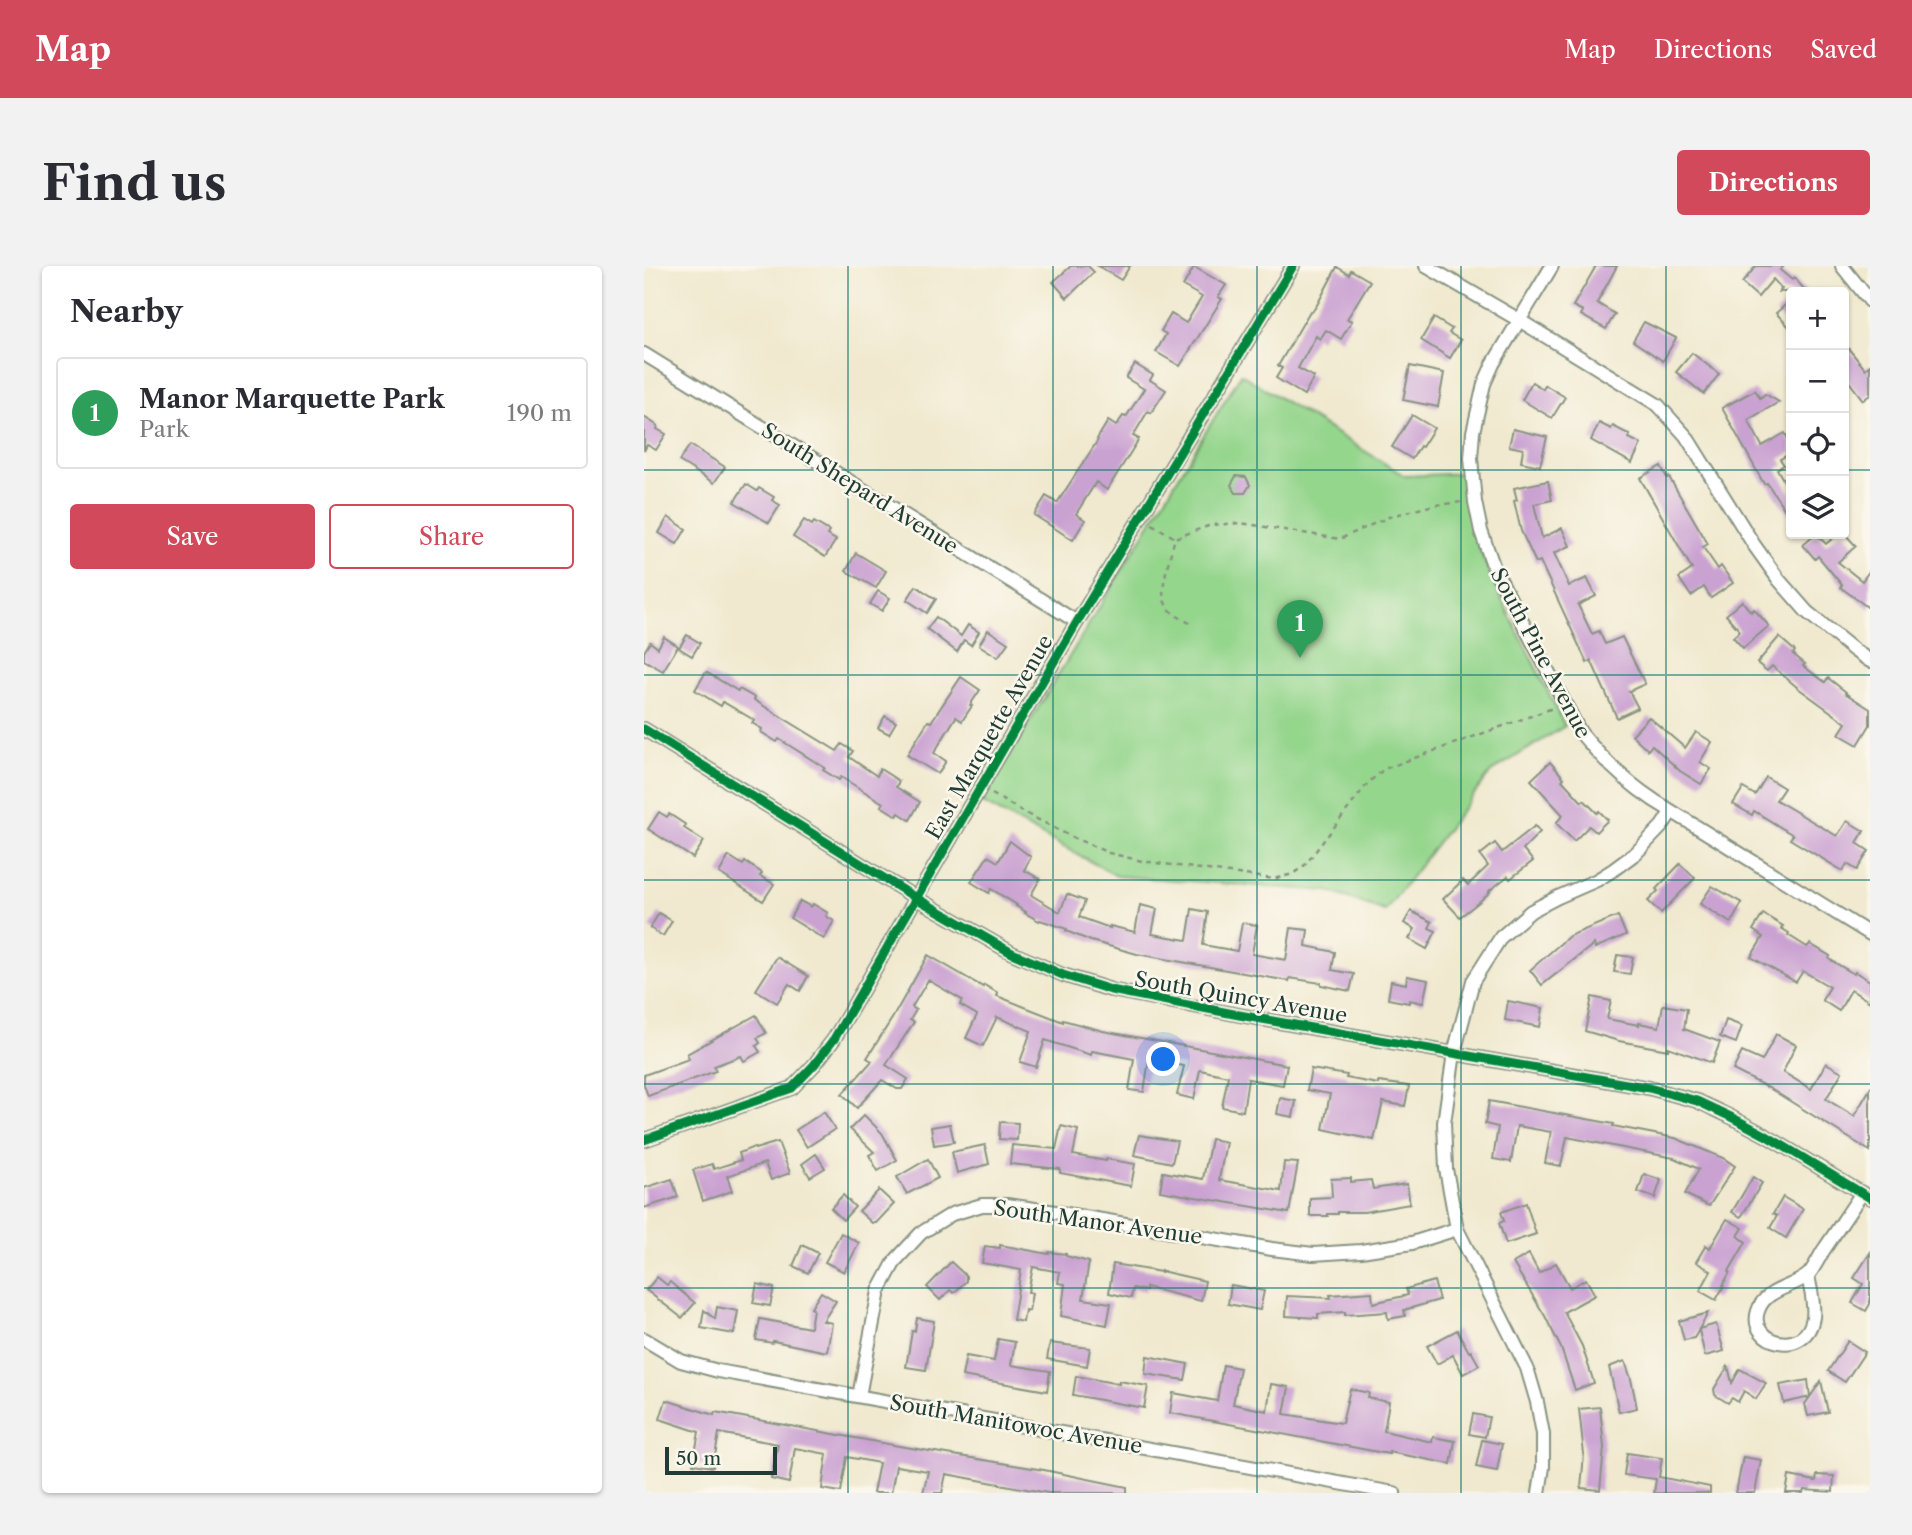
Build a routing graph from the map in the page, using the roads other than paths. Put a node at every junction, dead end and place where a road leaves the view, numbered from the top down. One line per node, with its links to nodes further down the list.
1 (1293, 266): 8 (street, East Marquette Avenue)
2 (1426, 266): 6 (street)
3 (1552, 266): 6 (street, South Pine Avenue)
4 (1842, 266): 5 (street)
5 (1870, 301)
6 (1519, 320): 9 (street); 11 (street, South Pine Avenue)
7 (644, 354): 8 (street, South Shepard Avenue)
8 (1077, 622): 12 (street, East Marquette Avenue)
9 (1870, 661)
10 (644, 729): 12 (street, South Quincy Avenue)
11 (1671, 812): 13 (street, South Pine Avenue); 14 (street)
12 (916, 898): 14 (street, South Quincy Avenue); 15 (street, East Marquette Avenue)
13 (1870, 934)
14 (1454, 1052): 16 (street, South Quincy Avenue); 17 (street)
15 (644, 1140)
16 (1866, 1196): 18 (street)
17 (1457, 1229): 20 (street, South Manor Avenue); 22 (street)
18 (1808, 1275): 18 (street)
19 (644, 1339): 20 (street, South Manitowoc Avenue)
20 (859, 1396): 21 (street, South Manitowoc Avenue)
21 (1394, 1493)
22 (1539, 1493)

